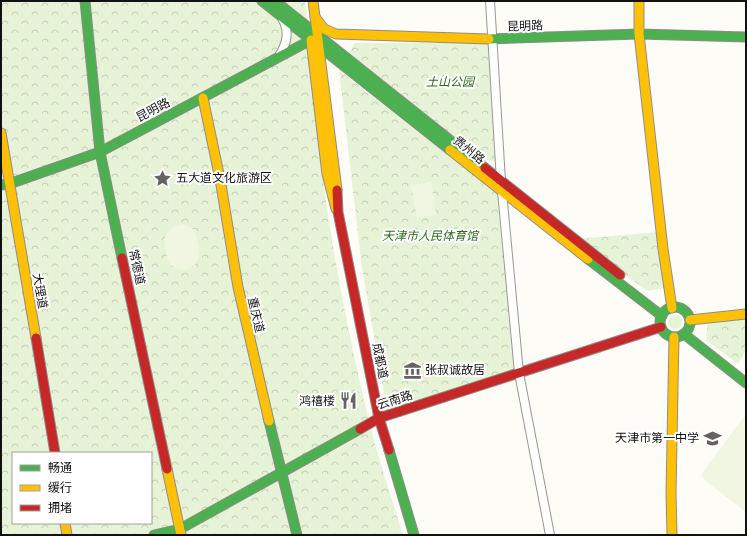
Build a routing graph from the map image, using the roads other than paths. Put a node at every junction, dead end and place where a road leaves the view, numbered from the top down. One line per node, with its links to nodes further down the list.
1 (85, 1): 19 (street, 常德道)
2 (262, 1): 8 (street, 贵州路)
3 (276, 1): 10 (street, 贵州路)
4 (312, 1): 7 (street, 成都道)
5 (490, 1): 12 (street)
6 (639, 1): 9 (street)
7 (314, 14): 10 (street, 成都道); 12 (street, 昆明路)
8 (280, 16): 10 (street, 贵州路); 14 (street)
9 (639, 34): 11 (street, 昆明路); 12 (street, 昆明路); 24 (street)
10 (314, 37): 13 (street, 贵州路); 14 (street, 昆明路); 20 (street, 贵州路); 23 (street, 成都道)
11 (746, 37)
12 (493, 38): 20 (street)
13 (320, 46): 15 (street, 贵州路); 16 (street, 成都道)
14 (279, 56): 17 (street, 昆明路)
15 (340, 63): 16 (street); 22 (street, 贵州路)
16 (324, 79): 23 (street, 成都道)
17 (203, 98): 19 (street, 昆明路); 34 (street, 重庆道)
18 (1, 133): 21 (street, 大理道)
19 (100, 152): 21 (street, 昆明路); 36 (street, 常德道)
20 (501, 181): 22 (street); 24 (street, 贵州路)
21 (5, 184): 33 (street, 大理道)
22 (502, 192): 24 (street, 贵州路); 29 (street)
23 (338, 212): 32 (street, 成都道)
24 (667, 312): 26 (street); 27 (street, 贵州路)
25 (746, 314): 27 (street)
26 (661, 327): 28 (street); 29 (street, 云南路)
27 (687, 328): 28 (street); 30 (street, 贵州路); 31 (street, 贵州路)
28 (674, 337): 42 (street)
29 (519, 373): 32 (street, 云南路); 41 (street)
30 (746, 374)
31 (746, 383)
32 (379, 418): 34 (street, 云南路); 40 (street, 成都道)
33 (55, 452)
34 (282, 474): 36 (street, 云南路); 39 (street, 重庆道)
35 (65, 524): 37 (street)
36 (181, 532): 38 (street, 云南路)
37 (67, 535)
38 (154, 535)
39 (297, 535)
40 (414, 535)
41 (550, 535)
42 (672, 535)

